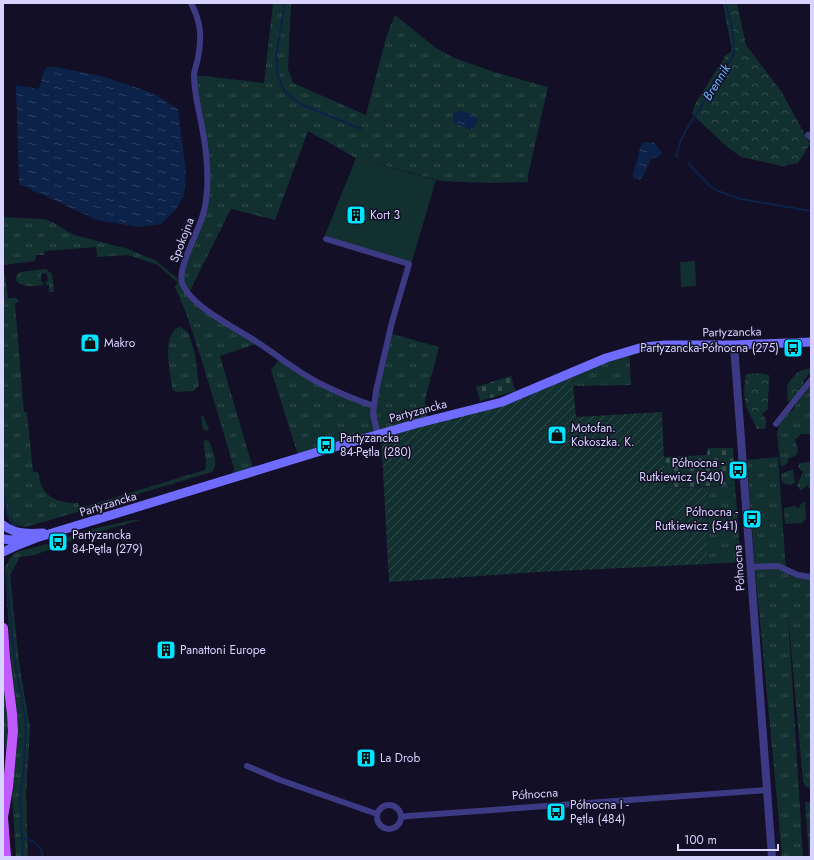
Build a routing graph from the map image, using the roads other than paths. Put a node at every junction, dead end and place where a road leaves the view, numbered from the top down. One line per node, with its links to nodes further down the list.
1 (191, 3): 6 (street, Spokojna)
2 (326, 239): 6 (street)
3 (811, 342): 4 (main road, Partyzancka)
4 (734, 345): 8 (main road, Partyzancka); 14 (street, Północna)
5 (811, 380): 7 (street)
6 (374, 406): 8 (street)
7 (776, 424)
8 (378, 435): 10 (main road, Partyzancka)
9 (3, 525): 10 (main road)
10 (53, 533): 11 (main road, Partyzancka)
11 (36, 538): 12 (main road, Partyzancka); 13 (main road, Partyzancka)
12 (4, 539)
13 (3, 552)
14 (751, 567): 15 (street); 18 (street, Północna)
15 (811, 578)
16 (3, 628): 21 (main road)
17 (247, 766): 19 (street)
18 (767, 790): 20 (street, Północna); 22 (street, Północna)
19 (377, 814): 20 (street); 20 (street)
20 (401, 817)
21 (6, 857)
22 (772, 857)

